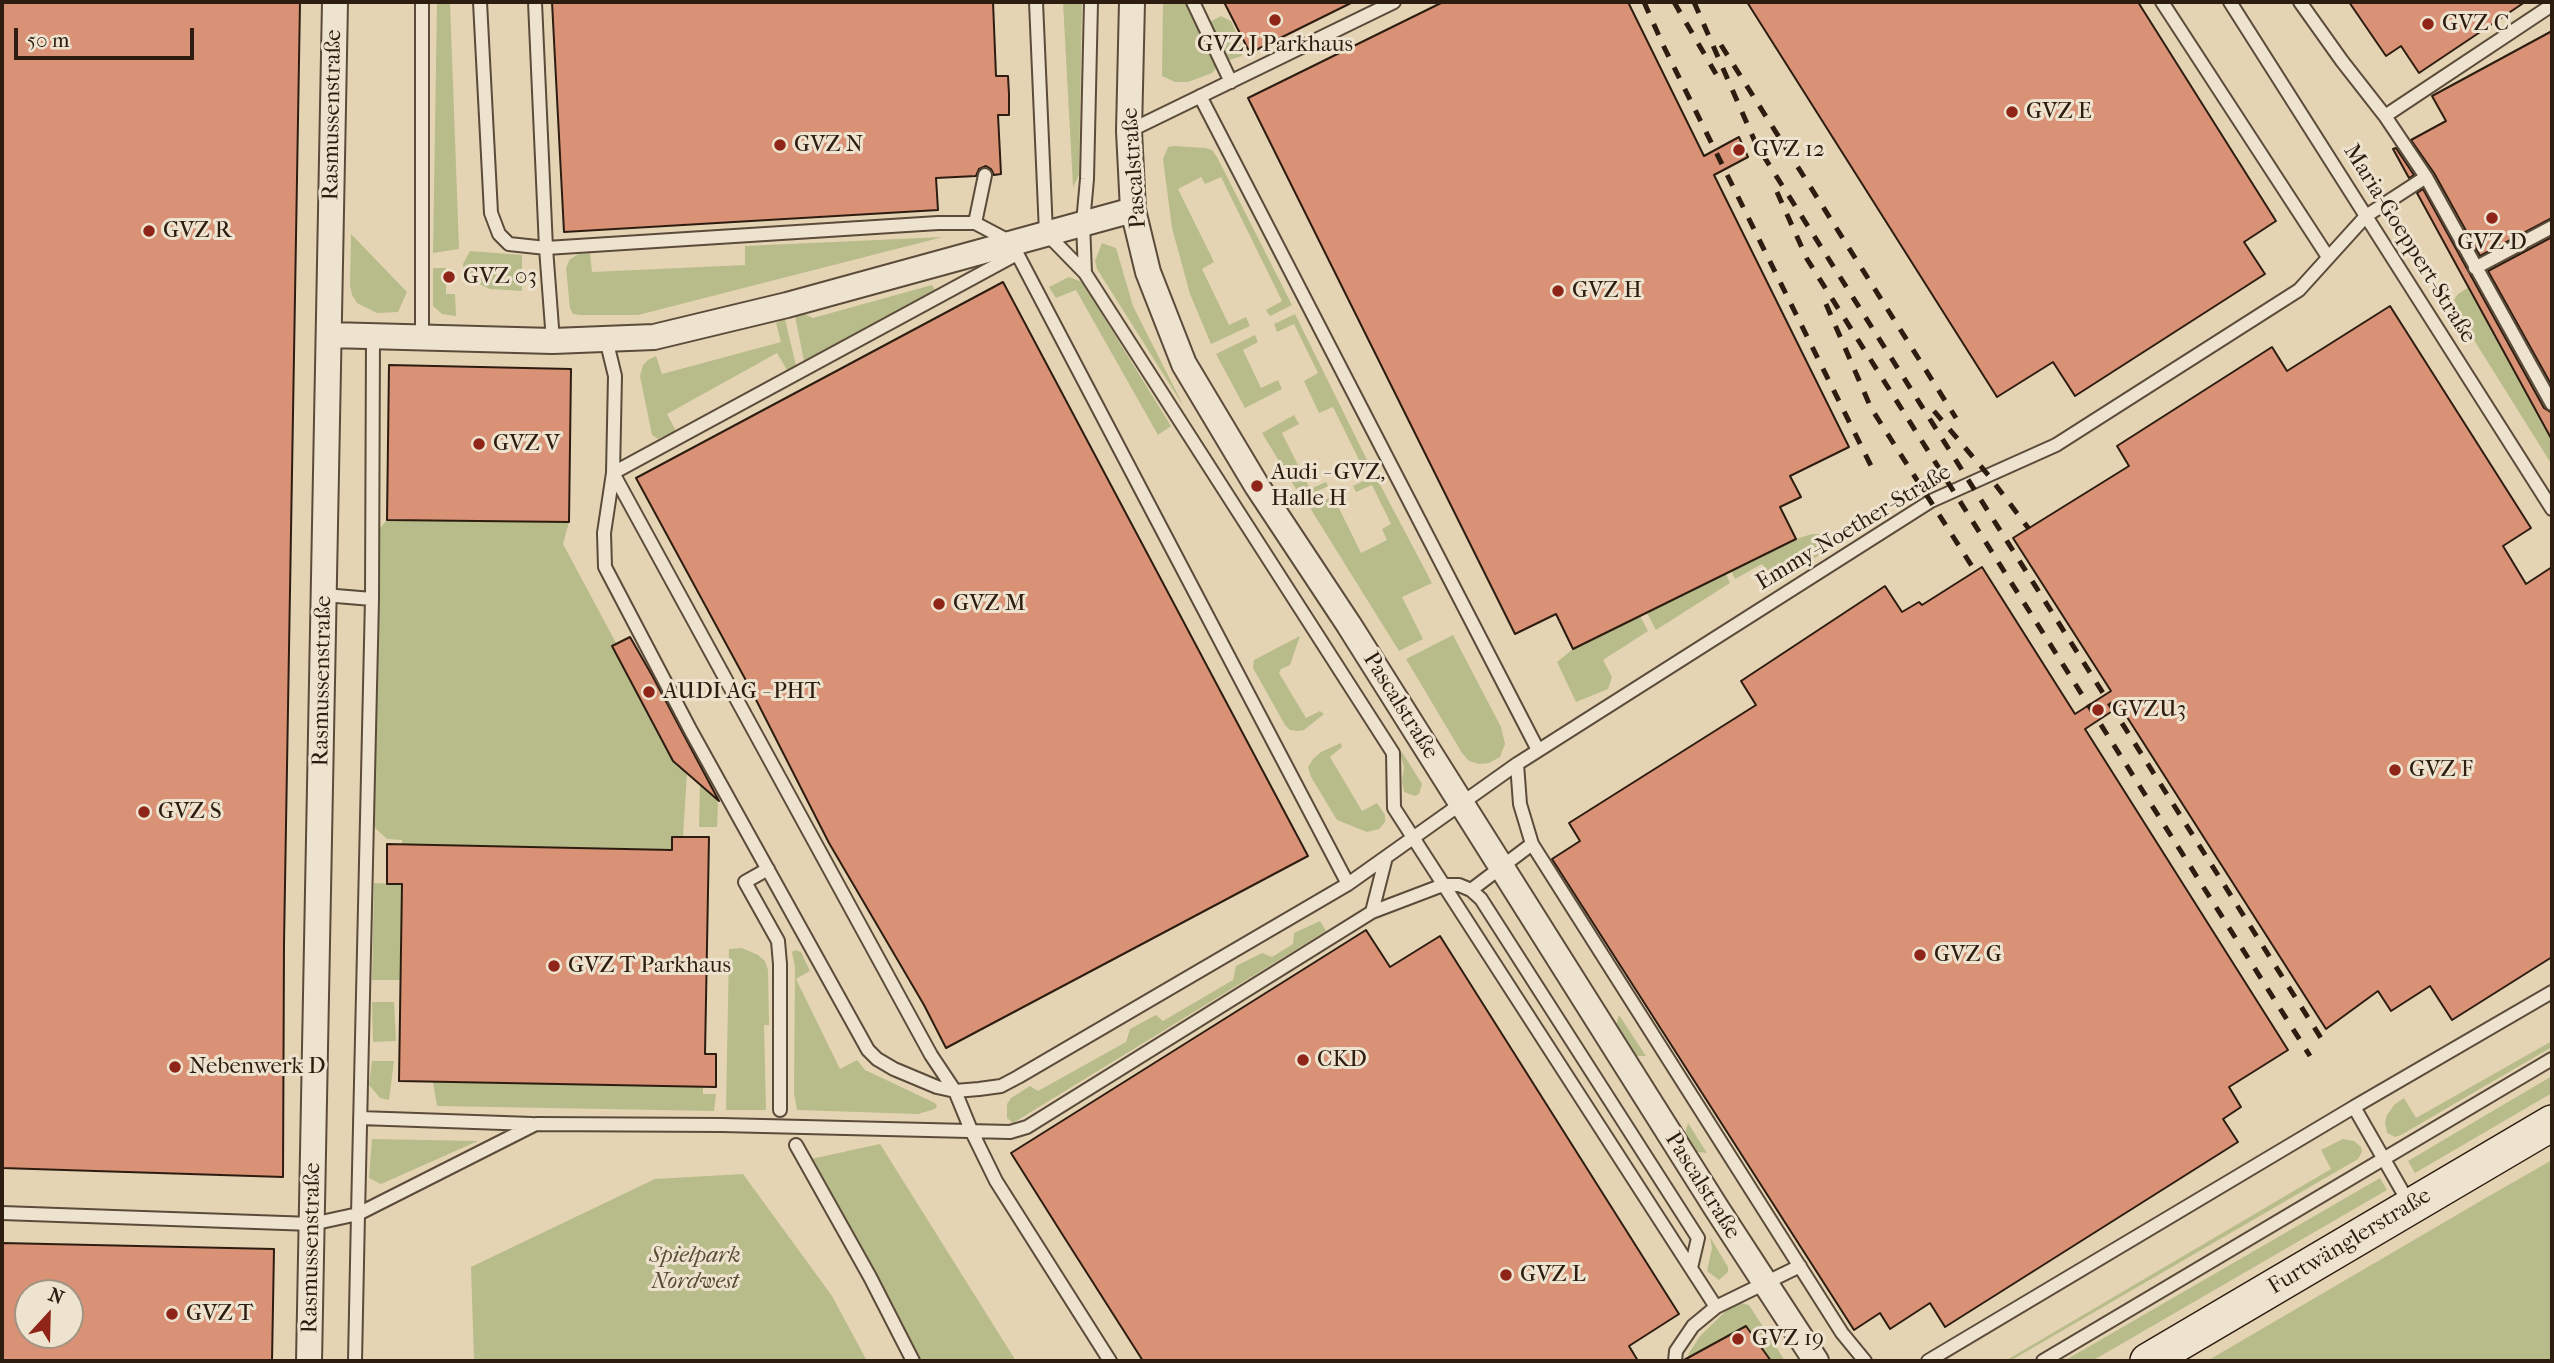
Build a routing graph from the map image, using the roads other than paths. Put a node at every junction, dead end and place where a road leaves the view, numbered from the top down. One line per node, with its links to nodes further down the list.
1 (335, 2): 31 (street, Rasmussenstraße)
2 (422, 2): 33 (lane)
3 (480, 2): 26 (lane)
4 (535, 2): 26 (lane)
5 (1036, 2): 25 (lane)
6 (1091, 2): 23 (lane)
7 (1132, 2): 17 (street, Pascalstraße)
8 (1193, 2): 14 (lane)
9 (1394, 2): 14 (lane)
10 (2162, 2): 28 (lane)
11 (2230, 2): 21 (lane, Maria-Goeppert-Straße)
12 (2300, 2): 16 (lane)
13 (2552, 5): 16 (lane)
14 (1231, 82): 15 (lane)
15 (1200, 96): 17 (lane); 41 (lane)
16 (2385, 116): 19 (lane)
17 (1129, 131): 20 (street, Pascalstraße)
18 (985, 175): 22 (lane)
19 (2426, 177): 21 (lane, Emmy-Noether-Straße); 29 (lane)
20 (1133, 210): 23 (street); 43 (street, Pascalstraße)
21 (2366, 216): 28 (lane, Emmy-Noether-Straße); 38 (lane, Maria-Goeppert-Straße)
22 (975, 223): 26 (lane); 27 (lane)
23 (1083, 223): 25 (street); 30 (lane)
24 (2552, 227): 29 (lane)
25 (1046, 233): 27 (street); 30 (lane)
26 (546, 248): 35 (lane)
27 (1014, 248): 34 (street); 37 (lane); 49 (lane)
28 (2328, 257): 41 (lane, Emmy-Noether-Straße)
29 (2475, 268): 36 (lane)
30 (1084, 273): 44 (lane)
31 (330, 335): 32 (street); 39 (street, Rasmussenstraße)
32 (373, 337): 33 (street); 40 (lane)
33 (422, 339): 35 (street)
34 (606, 339): 35 (street); 37 (lane)
35 (553, 341)
36 (2552, 404)
37 (613, 473): 48 (lane); 57 (lane)
38 (2552, 509)
39 (324, 595): 40 (lane); 69 (street, Rasmussenstraße)
40 (372, 599): 60 (lane)
41 (1538, 750): 42 (lane, Emmy-Noether-Straße)
42 (1517, 764): 43 (lane, Emmy-Noether-Straße); 45 (lane)
43 (1462, 804): 44 (lane, Emmy-Noether-Straße); 47 (street, Pascalstraße)
44 (1414, 838): 46 (lane, Emmy-Noether-Straße); 50 (lane)
45 (1532, 844): 47 (lane); 70 (lane)
46 (1386, 857): 49 (lane, Emmy-Noether-Straße); 52 (lane)
47 (1502, 867): 51 (lane); 72 (street, Pascalstraße)
48 (768, 869): 53 (lane); 54 (lane)
49 (1348, 884): 57 (lane, Emmy-Noether-Straße)
50 (1443, 885): 51 (lane); 52 (lane); 71 (lane)
51 (1471, 890): 71 (lane)
52 (1372, 912): 63 (lane)
53 (800, 930): 54 (lane); 57 (lane)
54 (778, 941): 59 (lane)
55 (2552, 992): 58 (lane)
56 (2552, 1059): 65 (lane)
57 (955, 1091): 63 (lane)
58 (2354, 1107): 65 (lane); 81 (lane)
59 (780, 1110)
60 (360, 1118): 62 (lane); 68 (lane)
61 (2552, 1123): 66 (street, Furtwänglerstraße)
62 (536, 1124): 63 (lane); 68 (lane)
63 (971, 1130): 77 (lane)
64 (796, 1145): 76 (lane)
65 (2384, 1159): 66 (lane); 82 (lane)
66 (2411, 1205): 83 (street, Furtwänglerstraße)
67 (2, 1213): 69 (lane)
68 (358, 1214): 69 (lane); 75 (lane)
69 (312, 1224): 74 (street, Rasmussenstraße)
70 (1800, 1266): 72 (lane); 80 (lane)
71 (1690, 1268): 73 (lane)
72 (1764, 1283): 73 (lane); 79 (street, Pascalstraße)
73 (1716, 1307): 78 (lane)
74 (309, 1361)
75 (355, 1361)
76 (913, 1361)
77 (1110, 1361)
78 (1675, 1361)
79 (1816, 1361)
80 (1865, 1361)
81 (1928, 1361)
82 (2043, 1361)
83 (2148, 1361)

